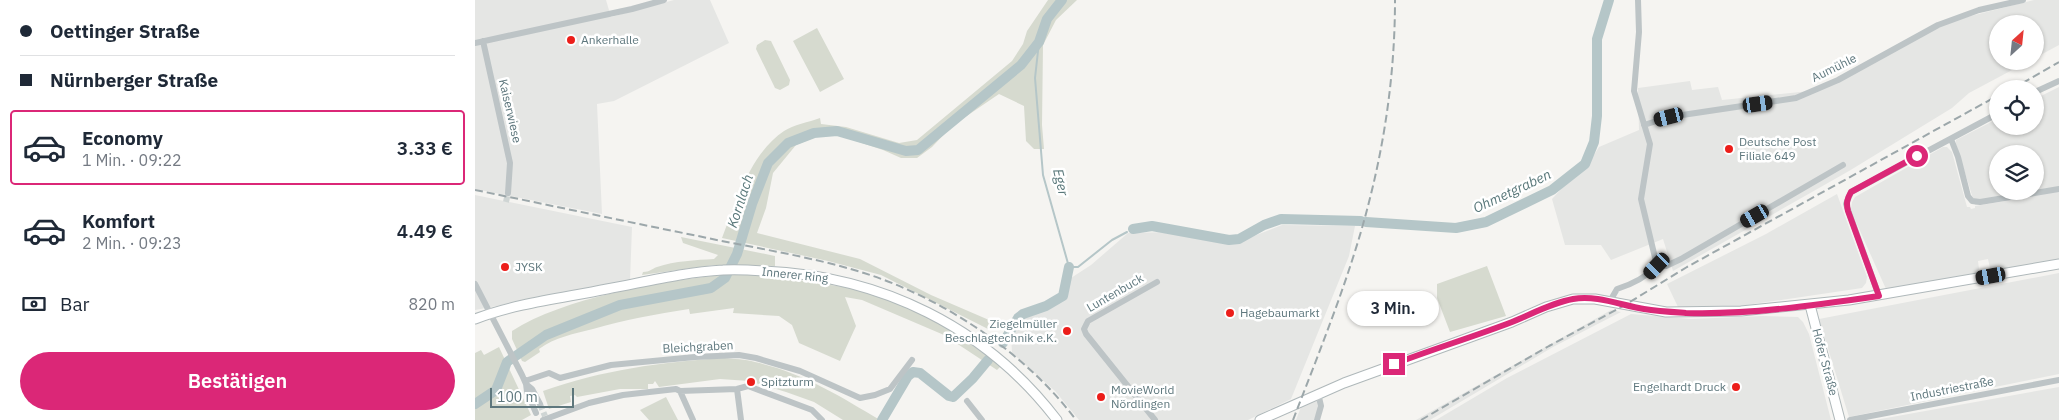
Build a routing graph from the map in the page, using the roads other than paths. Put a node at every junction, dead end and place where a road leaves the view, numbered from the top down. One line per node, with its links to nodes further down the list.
1 (664, 0): 4 (street)
2 (1638, 0): 9 (street)
3 (2023, 0): 9 (street, Aumühle)
4 (483, 41): 5 (street); 12 (street, Kaiserwiese)
5 (475, 43)
6 (2059, 81): 7 (street)
7 (2044, 88)
8 (1989, 118): 10 (street)
9 (1644, 125): 15 (street)
10 (1951, 139): 13 (street); 18 (street)
11 (1843, 165): 15 (street)
12 (509, 189)
13 (2059, 189)
14 (2059, 264): 18 (main road)
15 (1657, 266): 19 (street)
16 (1157, 282): 37 (street, Luntenbuck)
17 (475, 284): 21 (street)
18 (1879, 296): 20 (main road)
19 (1610, 301): 20 (main road); 28 (main road)
20 (1810, 305): 40 (main road, Hofer Straße)
21 (490, 313): 22 (main road, Innerer Ring); 25 (street); 32 (main road, Innerer Ring)
22 (475, 319)
23 (912, 360): 25 (street, Bleichgraben)
24 (2059, 380): 41 (street, Industriestraße)
25 (526, 383): 30 (street); 31 (street)
26 (737, 389): 27 (street); 34 (street); 35 (street)
27 (680, 391): 31 (street); 33 (street)
28 (1318, 393): 38 (main road); 39 (street)
29 (967, 401): 36 (street)
30 (540, 404)
31 (542, 418)
32 (1053, 418)
33 (693, 420)
34 (741, 420)
35 (822, 420)
36 (983, 420)
37 (1155, 420)
38 (1260, 420)
39 (1317, 420)
40 (1840, 420)
41 (1850, 420)

